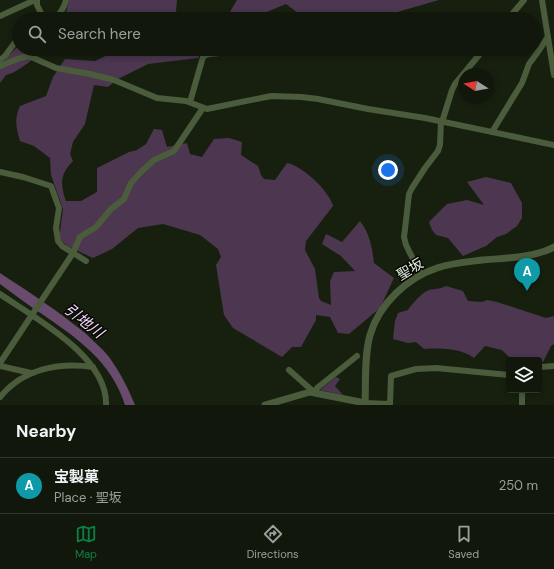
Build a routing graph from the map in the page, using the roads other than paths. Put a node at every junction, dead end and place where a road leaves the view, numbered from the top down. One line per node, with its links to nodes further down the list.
1 (36, 0): 5 (street); 8 (street)
2 (66, 0): 6 (street)
3 (524, 0): 7 (street)
4 (542, 0): 10 (street)
5 (41, 12)
6 (61, 12)
7 (514, 12)
8 (0, 16)
9 (554, 31): 10 (street)
10 (547, 35): 11 (street); 18 (street)
11 (542, 43)
12 (12, 47): 16 (street)
13 (206, 56): 19 (street)
14 (478, 56): 21 (street)
15 (534, 56): 22 (street)
16 (0, 60)
17 (0, 66): 19 (street)
18 (554, 75)
19 (190, 102): 20 (street)
20 (203, 108): 21 (street); 26 (street)
21 (442, 121): 22 (street); 28 (street)
22 (492, 132): 23 (street)
23 (554, 145)
24 (0, 172): 26 (street)
25 (554, 247): 28 (street, 聖坂)
26 (73, 253): 27 (street); 30 (street)
27 (86, 261)
28 (421, 275): 43 (street, 聖坂)
29 (0, 294): 30 (street)
30 (32, 316): 32 (street); 35 (street)
31 (357, 356): 40 (street)
32 (0, 363)
33 (0, 366): 38 (street)
34 (554, 366): 36 (street)
35 (93, 367): 38 (street); 44 (street)
36 (542, 367)
37 (289, 370): 40 (street)
38 (33, 373): 42 (street)
39 (506, 375): 43 (street)
40 (315, 393): 43 (street); 45 (street)
41 (522, 393): 46 (street)
42 (0, 397)
43 (365, 404)
44 (106, 405)
45 (265, 405)
46 (522, 405)

